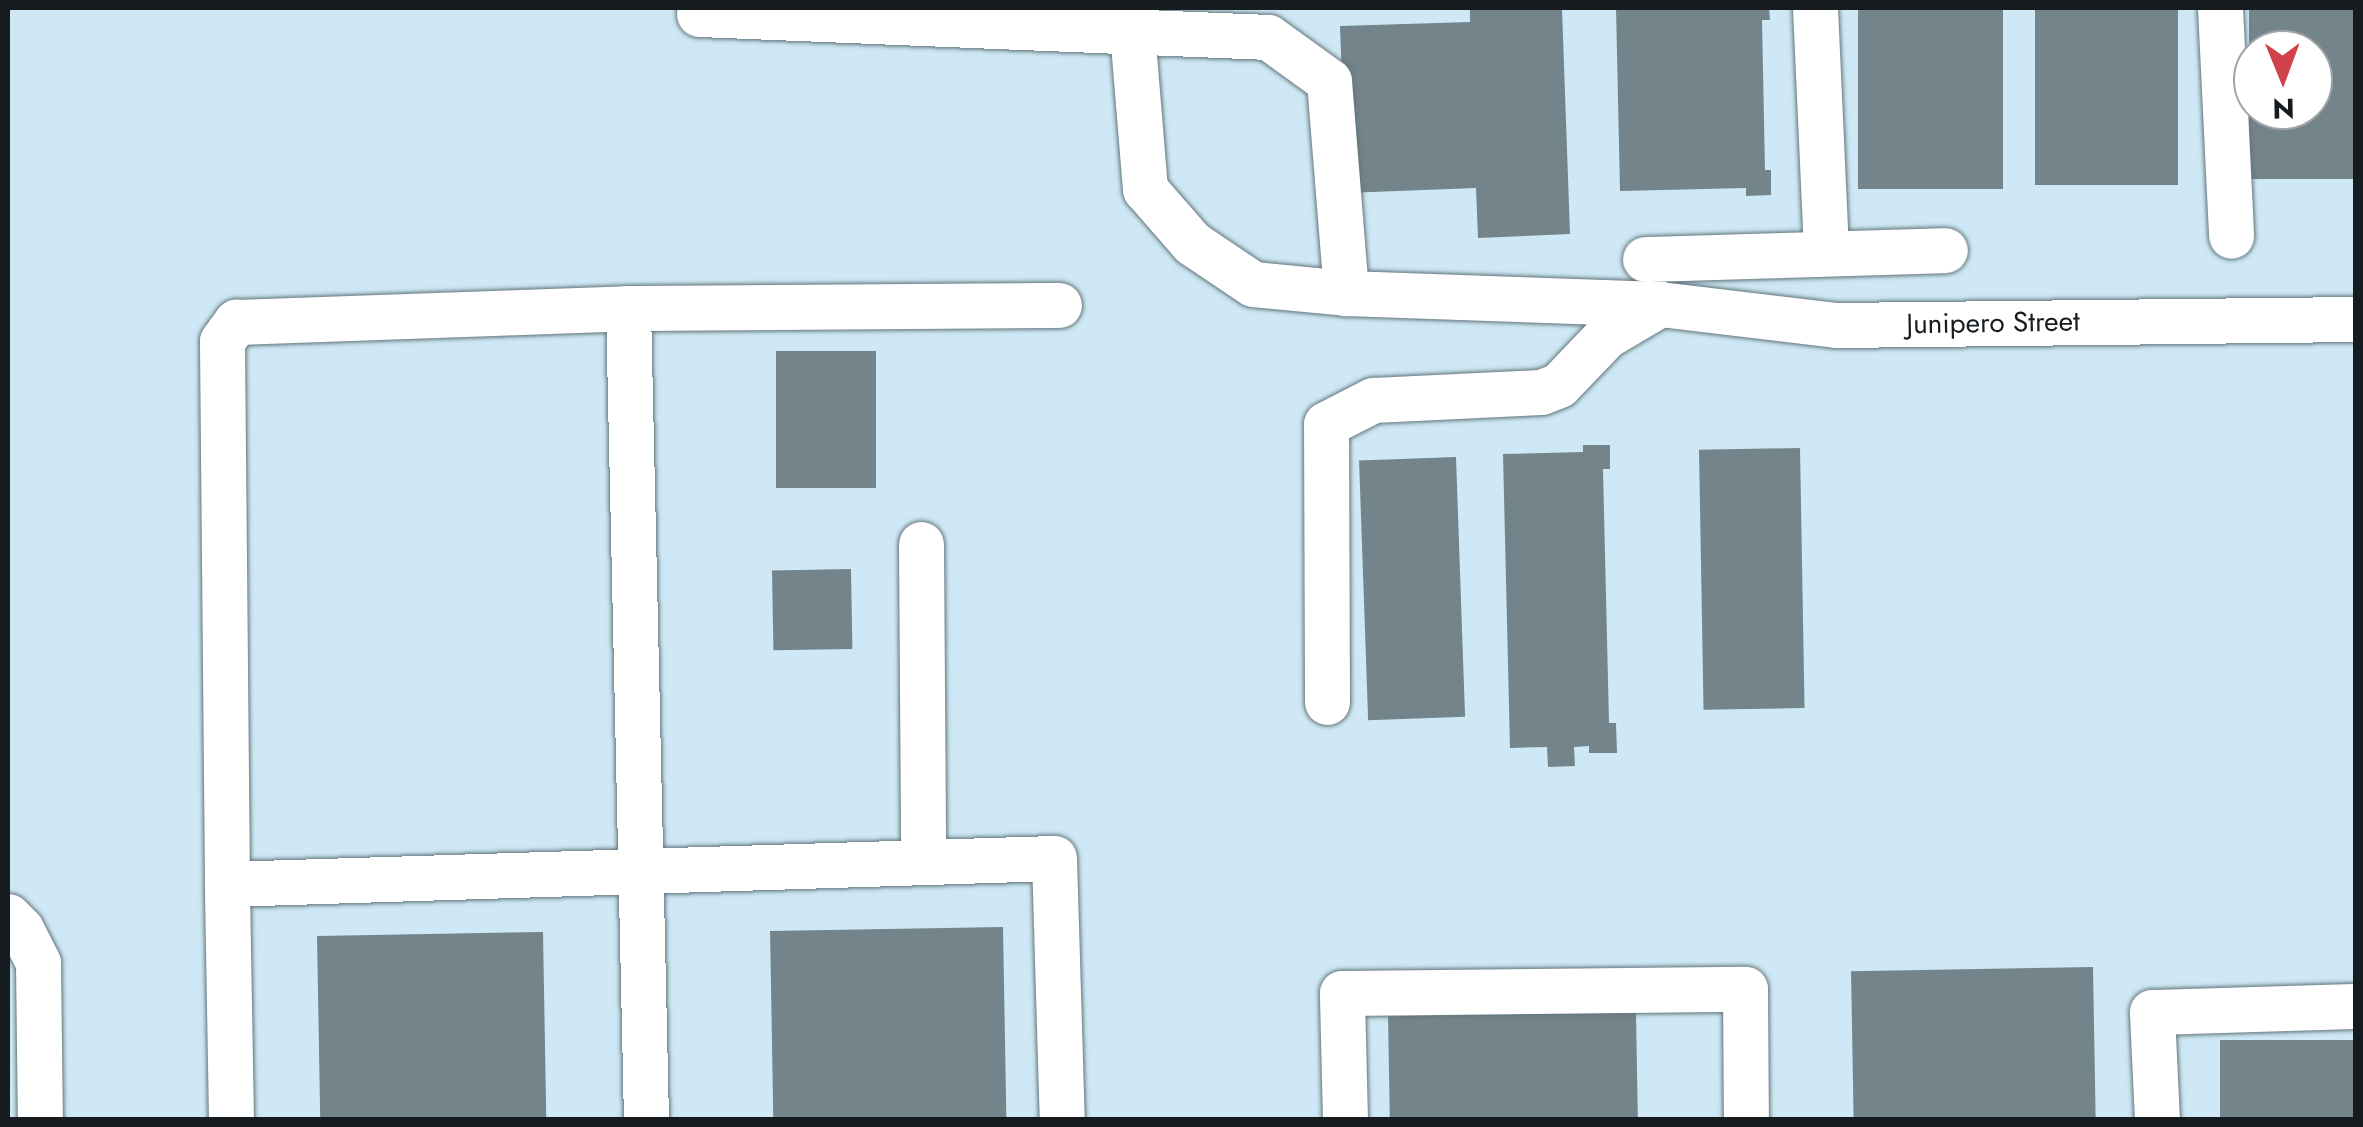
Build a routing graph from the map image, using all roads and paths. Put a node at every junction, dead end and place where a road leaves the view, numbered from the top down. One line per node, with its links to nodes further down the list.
1 (1815, 8): 7 (street)
2 (2220, 8): 5 (street)
3 (699, 14): 4 (street)
4 (1132, 31): 9 (street, Junipero Street); 9 (street)
5 (2230, 236)
6 (1944, 250): 7 (street)
7 (1826, 254): 8 (street)
8 (1644, 259)
9 (1346, 293): 10 (street, Junipero Street)
10 (1646, 304): 13 (street, Junipero Street); 15 (street)
11 (1059, 305): 12 (street)
12 (628, 308): 17 (street); 18 (street)
13 (2356, 319)
14 (920, 544): 16 (street)
15 (1328, 702)
16 (923, 862): 17 (street); 24 (street)
17 (639, 872): 18 (street); 23 (street)
18 (227, 884): 22 (street)
19 (8, 916): 21 (street)
20 (2356, 1006): 27 (street)
21 (40, 1120)
22 (231, 1120)
23 (646, 1120)
24 (1062, 1120)
25 (1345, 1120): 26 (street)
26 (1746, 1120)
27 (2157, 1120)

